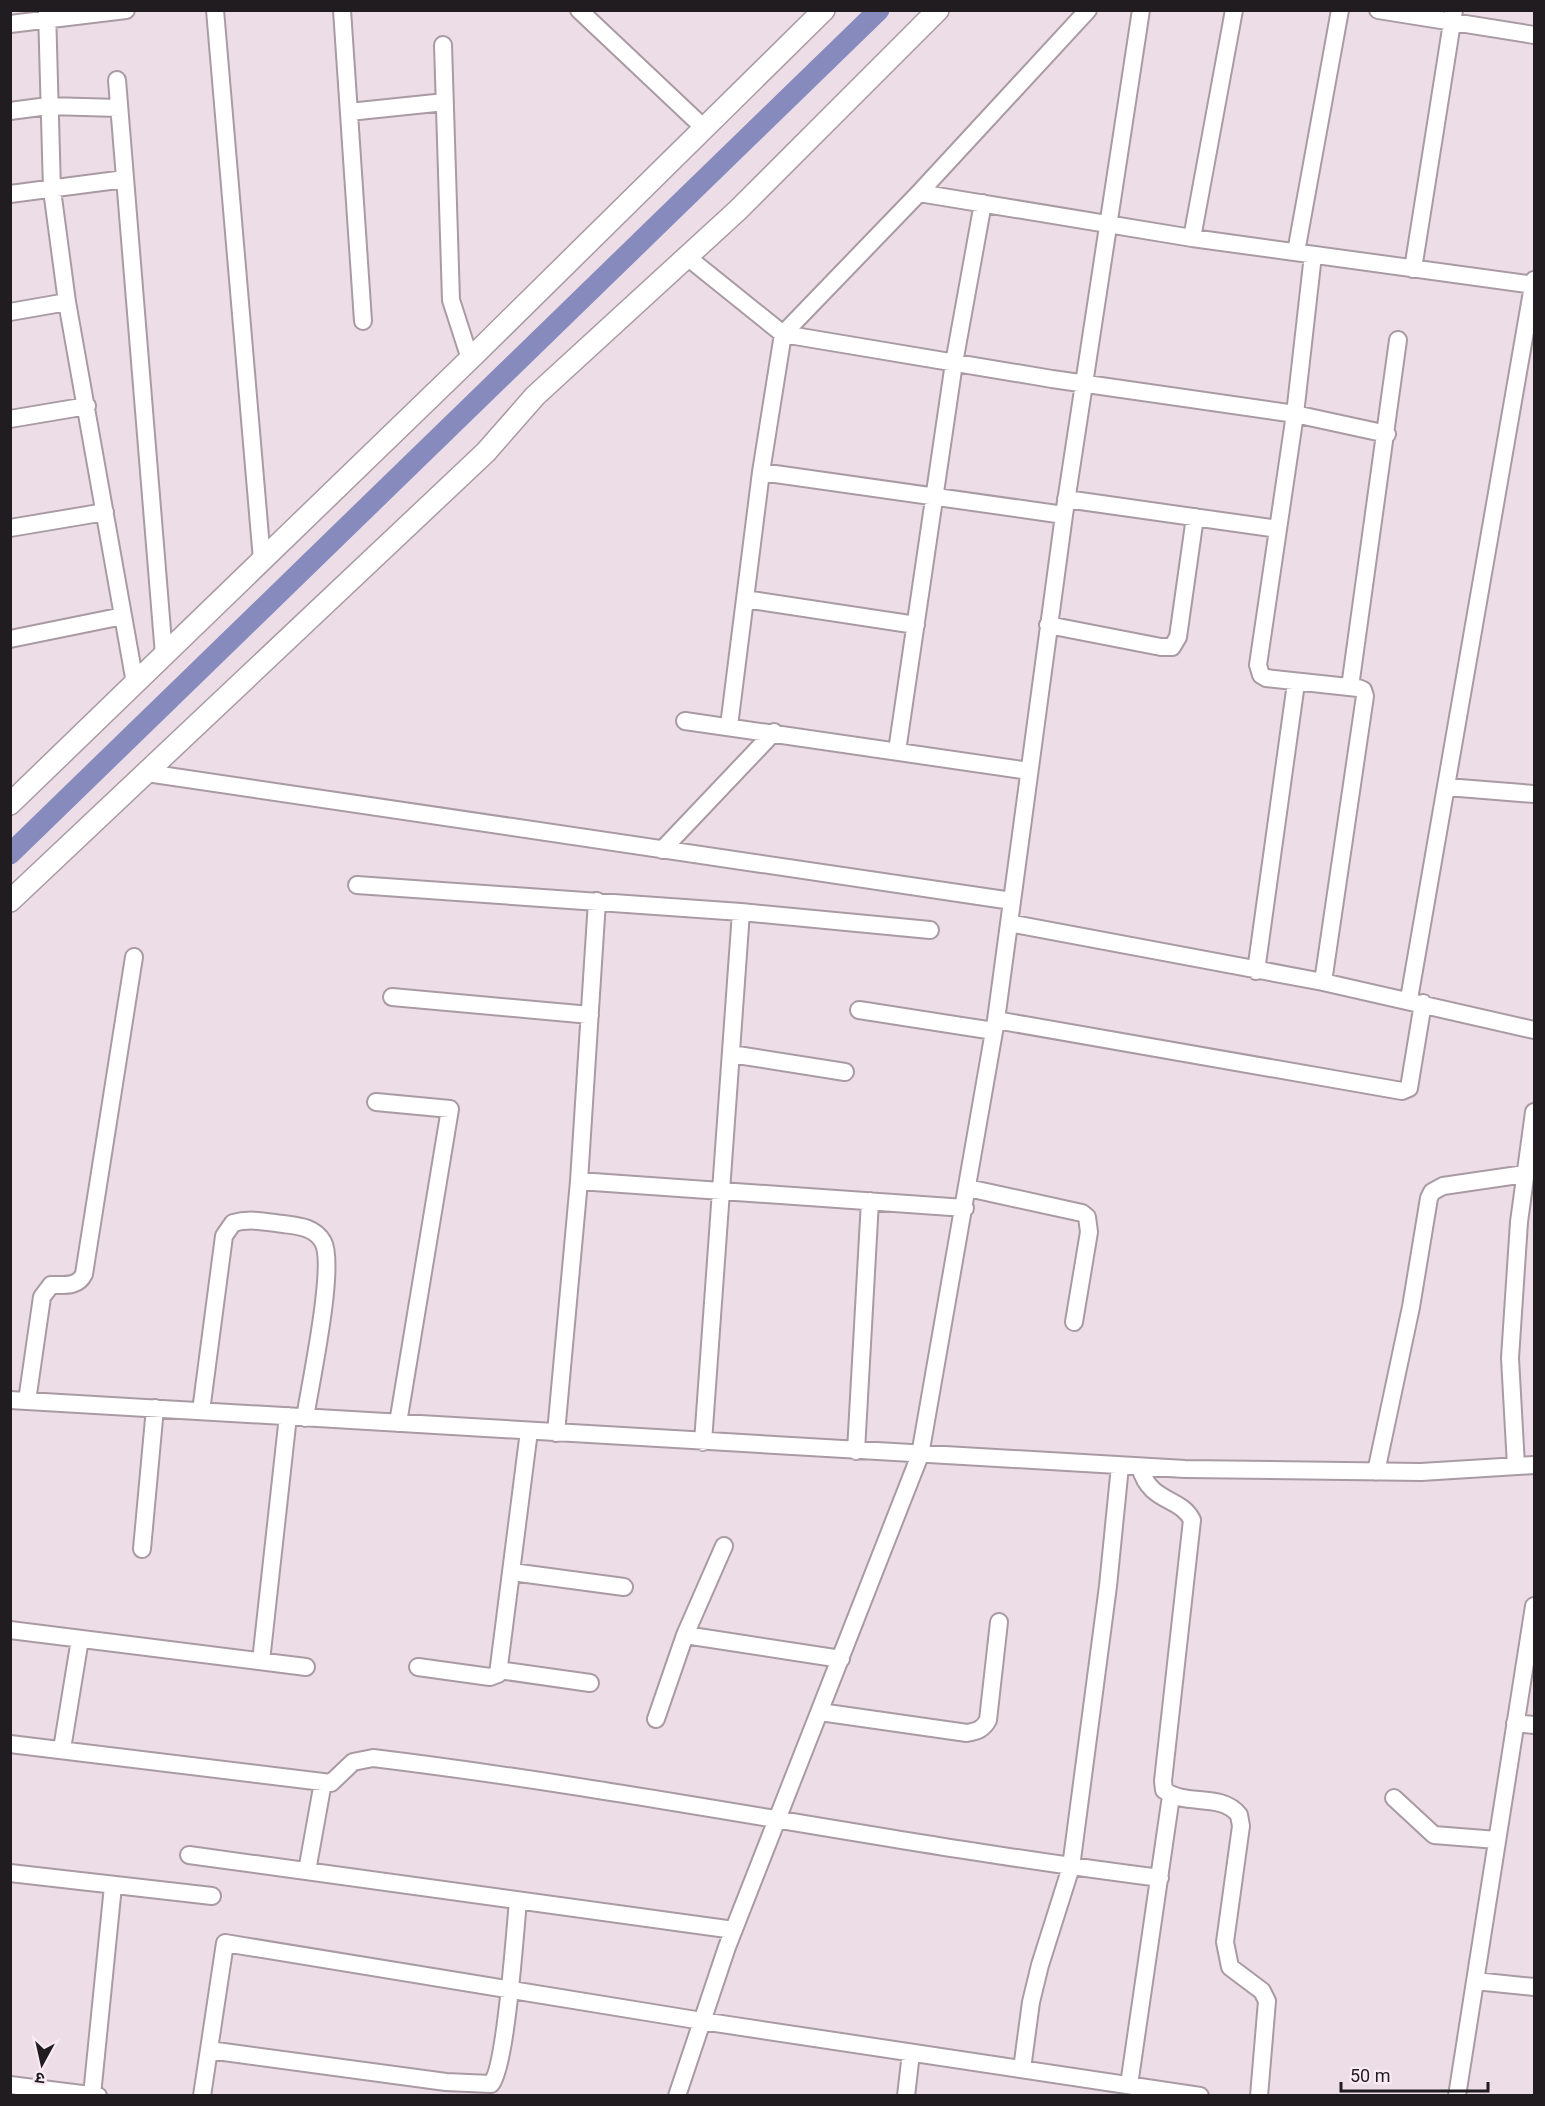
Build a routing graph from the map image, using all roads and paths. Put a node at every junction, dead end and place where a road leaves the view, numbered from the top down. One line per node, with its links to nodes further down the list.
1 (126, 10): 12 (street)
2 (215, 10): 56 (street)
3 (342, 10): 22 (street)
4 (579, 10): 23 (street)
5 (824, 10): 23 (street)
6 (938, 10): 33 (street)
7 (1088, 10): 26 (street)
8 (1141, 10): 29 (street)
9 (1234, 10): 30 (street)
10 (1340, 10): 31 (street)
11 (1378, 10): 13 (street)
12 (47, 15): 14 (street); 19 (street)
13 (1454, 16): 15 (street); 34 (street)
14 (10, 24)
15 (1534, 34)
16 (443, 45): 18 (street)
17 (117, 80): 20 (street)
18 (445, 102): 22 (street); 42 (street)
19 (48, 106): 20 (street); 21 (street); 25 (street)
20 (119, 108): 24 (street)
21 (10, 111)
22 (349, 112): 39 (street)
23 (704, 128): 42 (street)
24 (125, 179): 25 (street); 62 (street)
25 (52, 190): 27 (street); 37 (street)
26 (919, 193): 28 (street); 40 (street)
27 (10, 194)
28 (983, 203): 29 (street); 43 (street)
29 (1108, 224): 30 (street); 44 (street)
30 (1192, 238): 31 (street)
31 (1296, 252): 32 (street)
32 (1313, 255): 34 (street); 46 (street)
33 (686, 256): 40 (street); 71 (street)
34 (1413, 268): 36 (street)
35 (1534, 280): 36 (street)
36 (1534, 285): 72 (street)
37 (67, 302): 38 (street); 45 (street)
38 (10, 312)
39 (363, 321)
40 (783, 334): 43 (street); 49 (street)
41 (1398, 340): 48 (street)
42 (470, 358): 56 (street)
43 (954, 363): 44 (street); 50 (street)
44 (1085, 384): 46 (street); 51 (street)
45 (87, 406): 47 (street); 52 (street)
46 (1295, 414): 48 (street); 55 (street)
47 (10, 419)
48 (1387, 434): 65 (street)
49 (761, 472): 50 (street); 57 (street)
50 (934, 497): 51 (street); 59 (street)
51 (1065, 507): 53 (street); 60 (street)
52 (105, 512): 54 (street); 58 (street)
53 (1195, 518): 55 (street); 60 (street)
54 (10, 528)
55 (1278, 529): 64 (street)
56 (262, 560): 62 (street)
57 (745, 599): 59 (street); 67 (street)
58 (123, 616): 61 (street); 63 (street)
59 (916, 625): 69 (street)
60 (1048, 625): 70 (street)
61 (10, 639)
62 (164, 655): 63 (street)
63 (135, 683): 74 (street)
64 (1296, 683): 65 (street); 84 (street)
65 (1350, 687): 85 (street)
66 (685, 721): 67 (street)
67 (729, 726): 68 (street)
68 (774, 732): 69 (street); 75 (street)
69 (897, 751): 70 (street)
70 (1029, 771): 78 (street)
71 (147, 773): 75 (street); 77 (street)
72 (1447, 787): 73 (street); 87 (street)
73 (1534, 794)
74 (10, 804)
75 (662, 850): 78 (street)
76 (357, 885): 79 (street)
77 (10, 901)
78 (1012, 901): 81 (street)
79 (597, 902): 80 (street); 89 (street)
80 (741, 912): 82 (street); 92 (street)
81 (1009, 923): 84 (street); 90 (street)
82 (930, 930)
83 (134, 957): 104 (street)
84 (1256, 971): 85 (street)
85 (1323, 981): 87 (street)
86 (392, 997): 89 (street)
87 (1416, 1001): 90 (street); 91 (street)
88 (860, 1010): 90 (street)
89 (590, 1015): 97 (street)
90 (995, 1025): 98 (street)
91 (1534, 1030)
92 (731, 1053): 93 (street); 99 (street)
93 (844, 1072)
94 (376, 1102): 108 (street)
95 (1534, 1112): 96 (street)
96 (1525, 1174): 102 (street); 118 (street)
97 (579, 1181): 99 (street); 110 (street)
98 (968, 1188): 101 (street); 103 (street)
99 (722, 1192): 100 (street); 111 (street)
100 (870, 1201): 101 (street); 112 (street)
101 (964, 1208): 113 (street)
102 (1527, 1223): 116 (street)
103 (1074, 1322)
104 (19, 1401): 105 (street)
105 (155, 1408): 106 (street); 120 (street)
106 (201, 1411): 107 (street); 107 (street)
107 (296, 1417): 108 (street); 129 (street)
108 (398, 1423): 109 (street)
109 (529, 1431): 110 (street); 121 (street)
110 (555, 1433): 111 (street)
111 (703, 1442): 112 (street)
112 (856, 1451): 113 (street)
113 (920, 1455): 115 (street); 128 (street)
114 (1534, 1465): 116 (street)
115 (1120, 1466): 117 (street); 146 (street)
116 (1516, 1466): 118 (street)
117 (1140, 1467): 118 (street); 141 (street)
118 (1376, 1472)
119 (724, 1546): 126 (street)
120 (142, 1549)
121 (512, 1572): 122 (street); 132 (street)
122 (624, 1587)
123 (1534, 1606): 136 (street)
124 (999, 1622): 134 (street)
125 (10, 1630): 127 (street)
126 (685, 1635): 128 (street); 135 (street)
127 (80, 1639): 129 (street); 139 (street)
128 (841, 1659): 134 (street)
129 (261, 1661): 130 (street)
130 (306, 1667)
131 (417, 1667): 132 (street)
132 (499, 1670): 133 (street)
133 (590, 1683)
134 (820, 1712): 143 (street)
135 (656, 1719)
136 (1515, 1723): 137 (street); 144 (street)
137 (1534, 1725)
138 (10, 1744): 139 (street)
139 (62, 1749): 140 (street)
140 (323, 1782): 143 (street); 147 (street)
141 (1171, 1796): 149 (street); 170 (street)
142 (1394, 1798): 144 (street)
143 (778, 1820): 146 (street); 153 (street)
144 (1497, 1840): 154 (street)
145 (189, 1855): 147 (street)
146 (1071, 1867): 149 (street); 160 (street)
147 (307, 1871): 152 (street)
148 (10, 1873): 150 (street)
149 (1160, 1878): 162 (street)
150 (113, 1886): 151 (street); 164 (street)
151 (212, 1896)
152 (518, 1901): 153 (street); 156 (street)
153 (734, 1930): 157 (street)
154 (1475, 1981): 155 (street); 171 (street)
155 (1534, 1987)
156 (510, 1990): 157 (street); 158 (street); 163 (street)
157 (702, 2021): 159 (street); 167 (street)
158 (209, 2050): 163 (street); 166 (street)
159 (911, 2053): 160 (street); 168 (street)
160 (1022, 2069): 162 (street)
161 (10, 2085): 164 (street)
162 (1129, 2085): 169 (street)
163 (446, 2089)
164 (92, 2095): 165 (street)
165 (98, 2096)
166 (202, 2096)
167 (677, 2096)
168 (906, 2096)
169 (1200, 2096)
170 (1259, 2096)
171 (1457, 2096)

